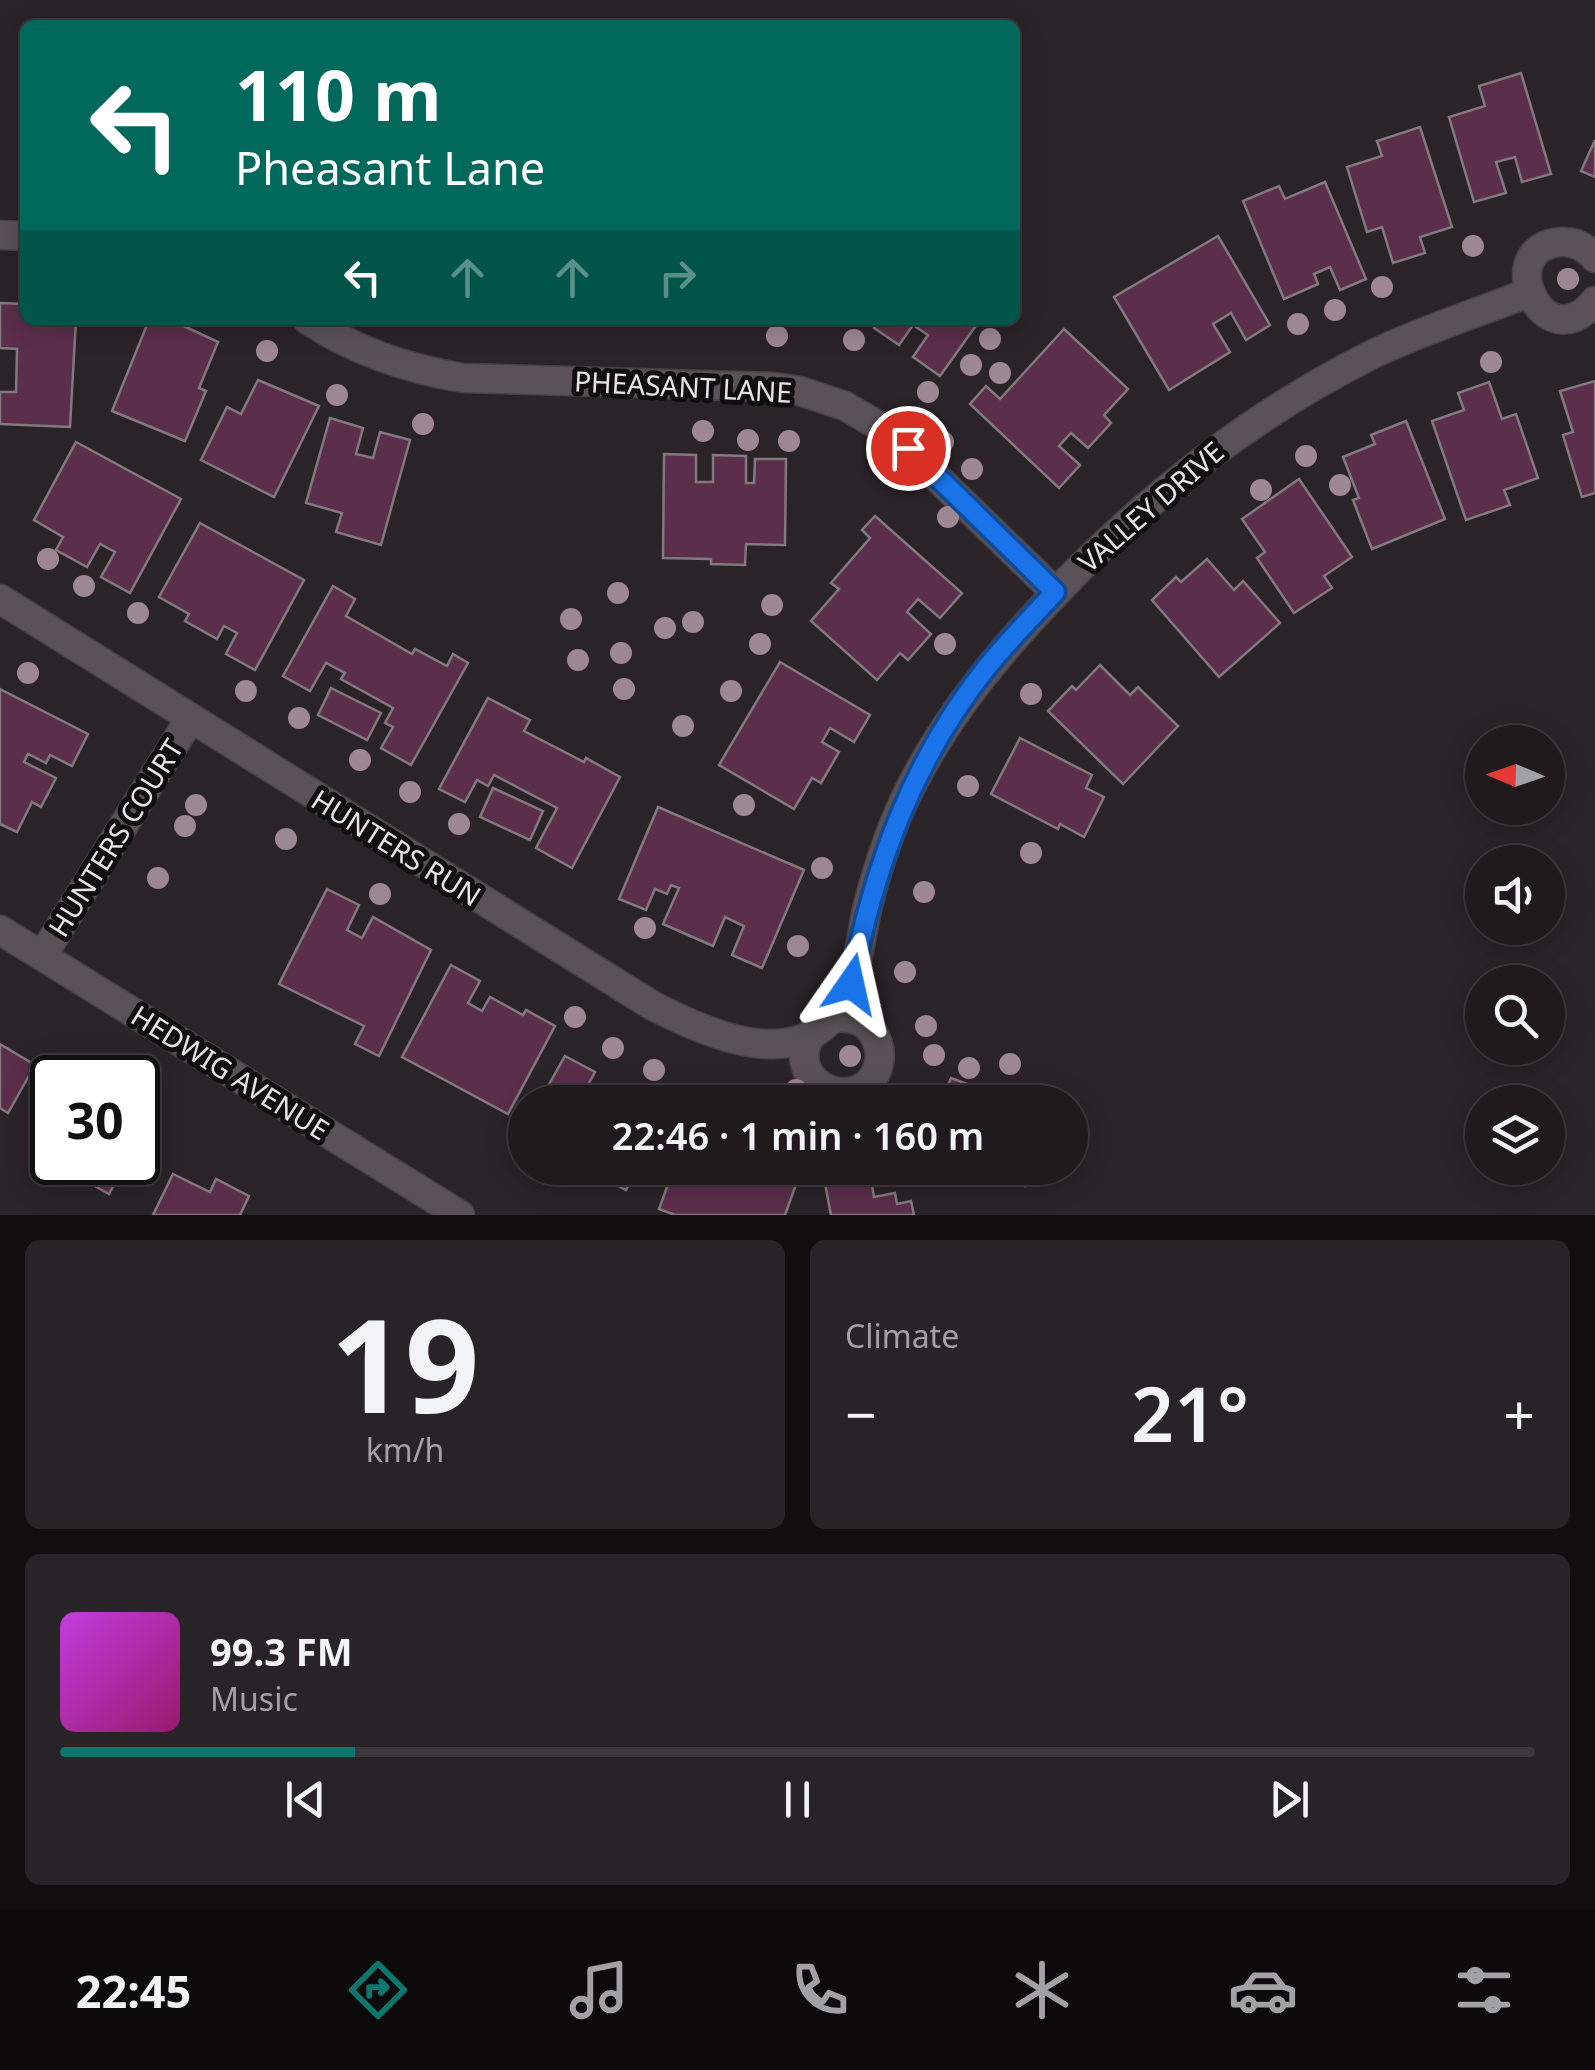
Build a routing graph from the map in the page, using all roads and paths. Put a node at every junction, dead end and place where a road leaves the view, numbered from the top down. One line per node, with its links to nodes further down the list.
1 (1595, 258): 2 (street)
2 (1528, 293): 3 (street); 5 (street, VALLEY DRIVE)
3 (1595, 301)
4 (318, 325): 5 (street, PHEASANT LANE)
5 (1055, 592): 10 (street, VALLEY DRIVE)
6 (0, 599): 7 (street, HUNTERS RUN)
7 (190, 719): 9 (street, HUNTERS COURT); 10 (street, HUNTERS RUN)
8 (0, 930): 9 (street, HEDWIG AVENUE)
9 (42, 956): 11 (street, HEDWIG AVENUE)
10 (822, 1026)
11 (460, 1215)

